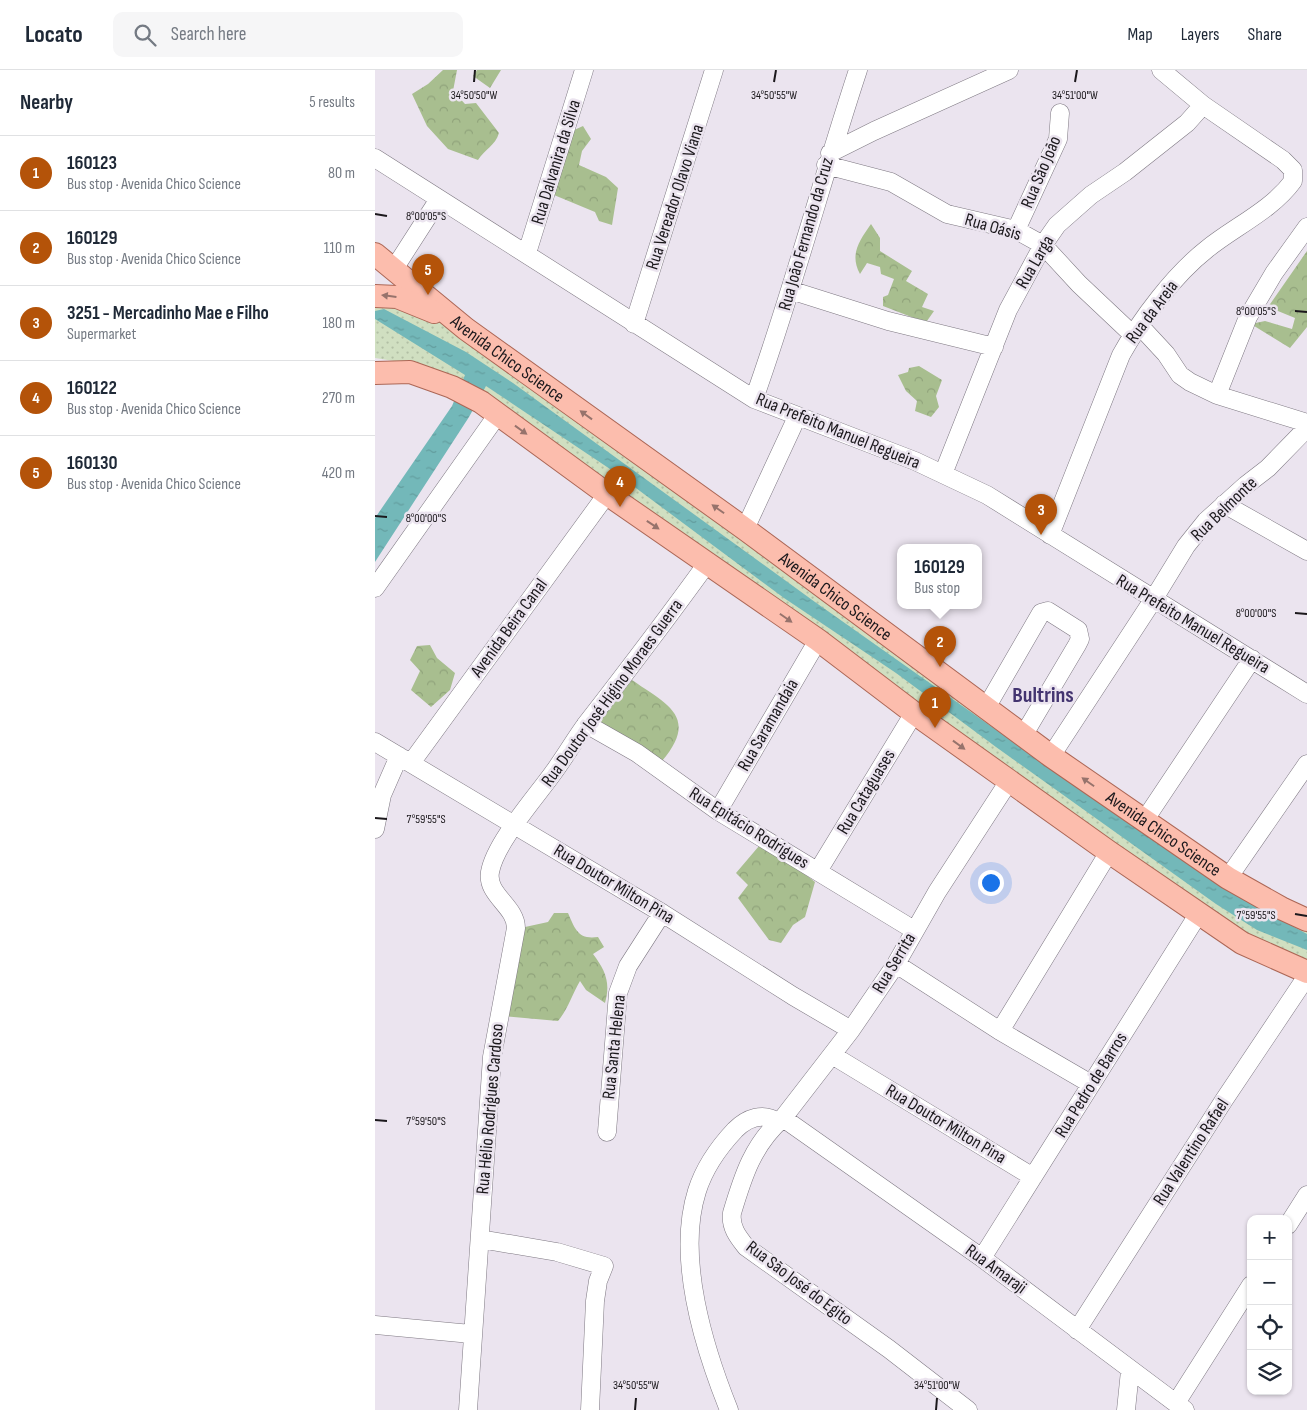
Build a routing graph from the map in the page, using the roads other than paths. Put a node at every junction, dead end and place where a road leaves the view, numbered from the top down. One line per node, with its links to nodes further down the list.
1 (585, 70): 14 (street, Rua Dalvanira da Silva)
2 (715, 70): 19 (street, Rua Vereador Olavo Viana)
3 (858, 70): 9 (street, Rua João Fernando da Cruz)
4 (1009, 70): 9 (street)
5 (1161, 70): 6 (street)
6 (1203, 106): 13 (street, Rua Larga); 21 (street, Rua da Areia)
7 (1060, 113): 12 (street, Rua São João)
8 (375, 158): 10 (street, Rua Prefeito Manuel Regueira)
9 (828, 159): 12 (street, Rua Oásis); 17 (street, Rua João Fernando da Cruz)
10 (439, 199): 14 (street, Rua Prefeito Manuel Regueira); 16 (street)
11 (1307, 227): 26 (street)
12 (1015, 230): 13 (street, Rua Oásis)
13 (1043, 244): 21 (street, Rua Oásis); 22 (street, Rua Larga)
14 (527, 253): 19 (street, Rua Prefeito Manuel Regueira)
15 (375, 254): 16 (main road, Avenida Chico Science)
16 (394, 269): 20 (main road, Avenida Chico Science)
17 (790, 290): 22 (street); 27 (street, Rua João Fernando da Cruz)
18 (375, 296): 20 (main road, one-way to 18)
19 (634, 324): 27 (street, Rua Prefeito Manuel Regueira)
20 (466, 328): 35 (main road, Avenida Chico Science, one-way to 20)
21 (1136, 330): 26 (street, Rua Oásis); 36 (street, Rua da Areia)
22 (994, 347): 32 (street, Rua Larga)
23 (375, 363): 24 (main road)
24 (410, 372): 25 (main road); 28 (main road)
25 (375, 373)
26 (1217, 395): 30 (street, Rua Oásis)
27 (753, 398): 29 (street, Rua Prefeito Manuel Regueira)
28 (489, 408): 33 (main road, one-way to 33); 39 (street)
29 (797, 417): 32 (street, Rua Prefeito Manuel Regueira); 35 (street)
30 (1307, 424)
31 (1307, 428): 34 (street, Rua Belmonte)
32 (943, 474): 36 (street, Rua Prefeito Manuel Regueira)
33 (607, 494): 38 (main road, one-way to 38); 50 (street, Avenida Beira Canal)
34 (1224, 504): 37 (street); 40 (street, Rua Belmonte)
35 (745, 529): 44 (main road, Avenida Chico Science)
36 (1050, 535): 40 (street, Rua Prefeito Manuel Regueira)
37 (1307, 551)
38 (708, 562): 41 (main road, one-way to 41); 46 (street, Rua Doutor José Higino Moraes Guerra)
39 (375, 588)
40 (1153, 600): 42 (street, Rua Prefeito Manuel Regueira); 49 (street)
41 (818, 640): 45 (main road); 53 (street, Rua Saramandaia)
42 (1252, 659): 43 (street, Rua Prefeito Manuel Regueira); 54 (street)
43 (1307, 694)
44 (987, 708): 47 (main road, Avenida Chico Science); 47 (street)
45 (914, 713): 52 (main road, one-way to 52); 58 (street, Rua Cataguases)
46 (586, 724): 53 (street, Rua Epitácio Rodrigues); 55 (street, Rua Doutor José Higino Moraes Guerra)
47 (1023, 736): 49 (main road, Avenida Chico Science)
48 (375, 742): 50 (street, Rua Doutor Milton Pina)
49 (1051, 756): 54 (main road, Avenida Chico Science, one-way to 49)
50 (405, 759): 55 (street, Rua Doutor Milton Pina); 56 (street, Avenida Beira Canal)
51 (1307, 764): 59 (street)
52 (1009, 781): 57 (main road); 63 (street, Rua Serrita)
53 (718, 811): 58 (street, Rua Epitácio Rodrigues)
54 (1144, 821): 59 (main road, Avenida Chico Science)
55 (515, 824): 60 (street, Rua Doutor Milton Pina); 75 (street, Rua Hélio Rodrigues Cardoso)
56 (375, 829)
57 (1109, 852): 61 (main road); 67 (street)
58 (818, 871): 63 (street, Rua Epitácio Rodrigues)
59 (1228, 878): 62 (main road, Avenida Chico Science)
60 (662, 912): 66 (street, Rua Doutor Milton Pina); 71 (street, Rua Santa Helena)
61 (1199, 913): 65 (main road); 69 (street, Rua Pedro de Barros)
62 (1307, 920)
63 (914, 930): 64 (street, Rua Serrita)
64 (896, 964): 66 (street, Rua Serrita); 67 (street)
65 (1307, 974): 79 (street, Rua Valentino Rafael)
66 (851, 1030): 68 (street, Rua Serrita)
67 (1000, 1032): 69 (street)
68 (832, 1055): 70 (street, Rua Serrita); 72 (street, Rua Doutor Milton Pina)
69 (1091, 1084): 72 (street, Rua Pedro de Barros)
70 (781, 1120): 76 (street, Rua Amaraji); 85 (street); 86 (street, Rua São José do Egito)
71 (607, 1132)
72 (1033, 1177): 76 (street, Rua Pedro de Barros)
73 (1307, 1195): 74 (street)
74 (1292, 1219)
75 (480, 1239): 80 (street, Rua Hélio Rodrigues Cardoso); 84 (street)
76 (982, 1258): 79 (street, Rua Amaraji)
77 (1247, 1292): 82 (street)
78 (375, 1325): 80 (street)
79 (1077, 1330): 81 (street, Rua Amaraji)
80 (471, 1334): 83 (street, Rua Hélio Rodrigues Cardoso)
81 (1130, 1371): 82 (street, Rua Amaraji); 87 (street)
82 (1180, 1406)
83 (468, 1410)
84 (590, 1410)
85 (729, 1410)
86 (968, 1410)
87 (1126, 1410)

